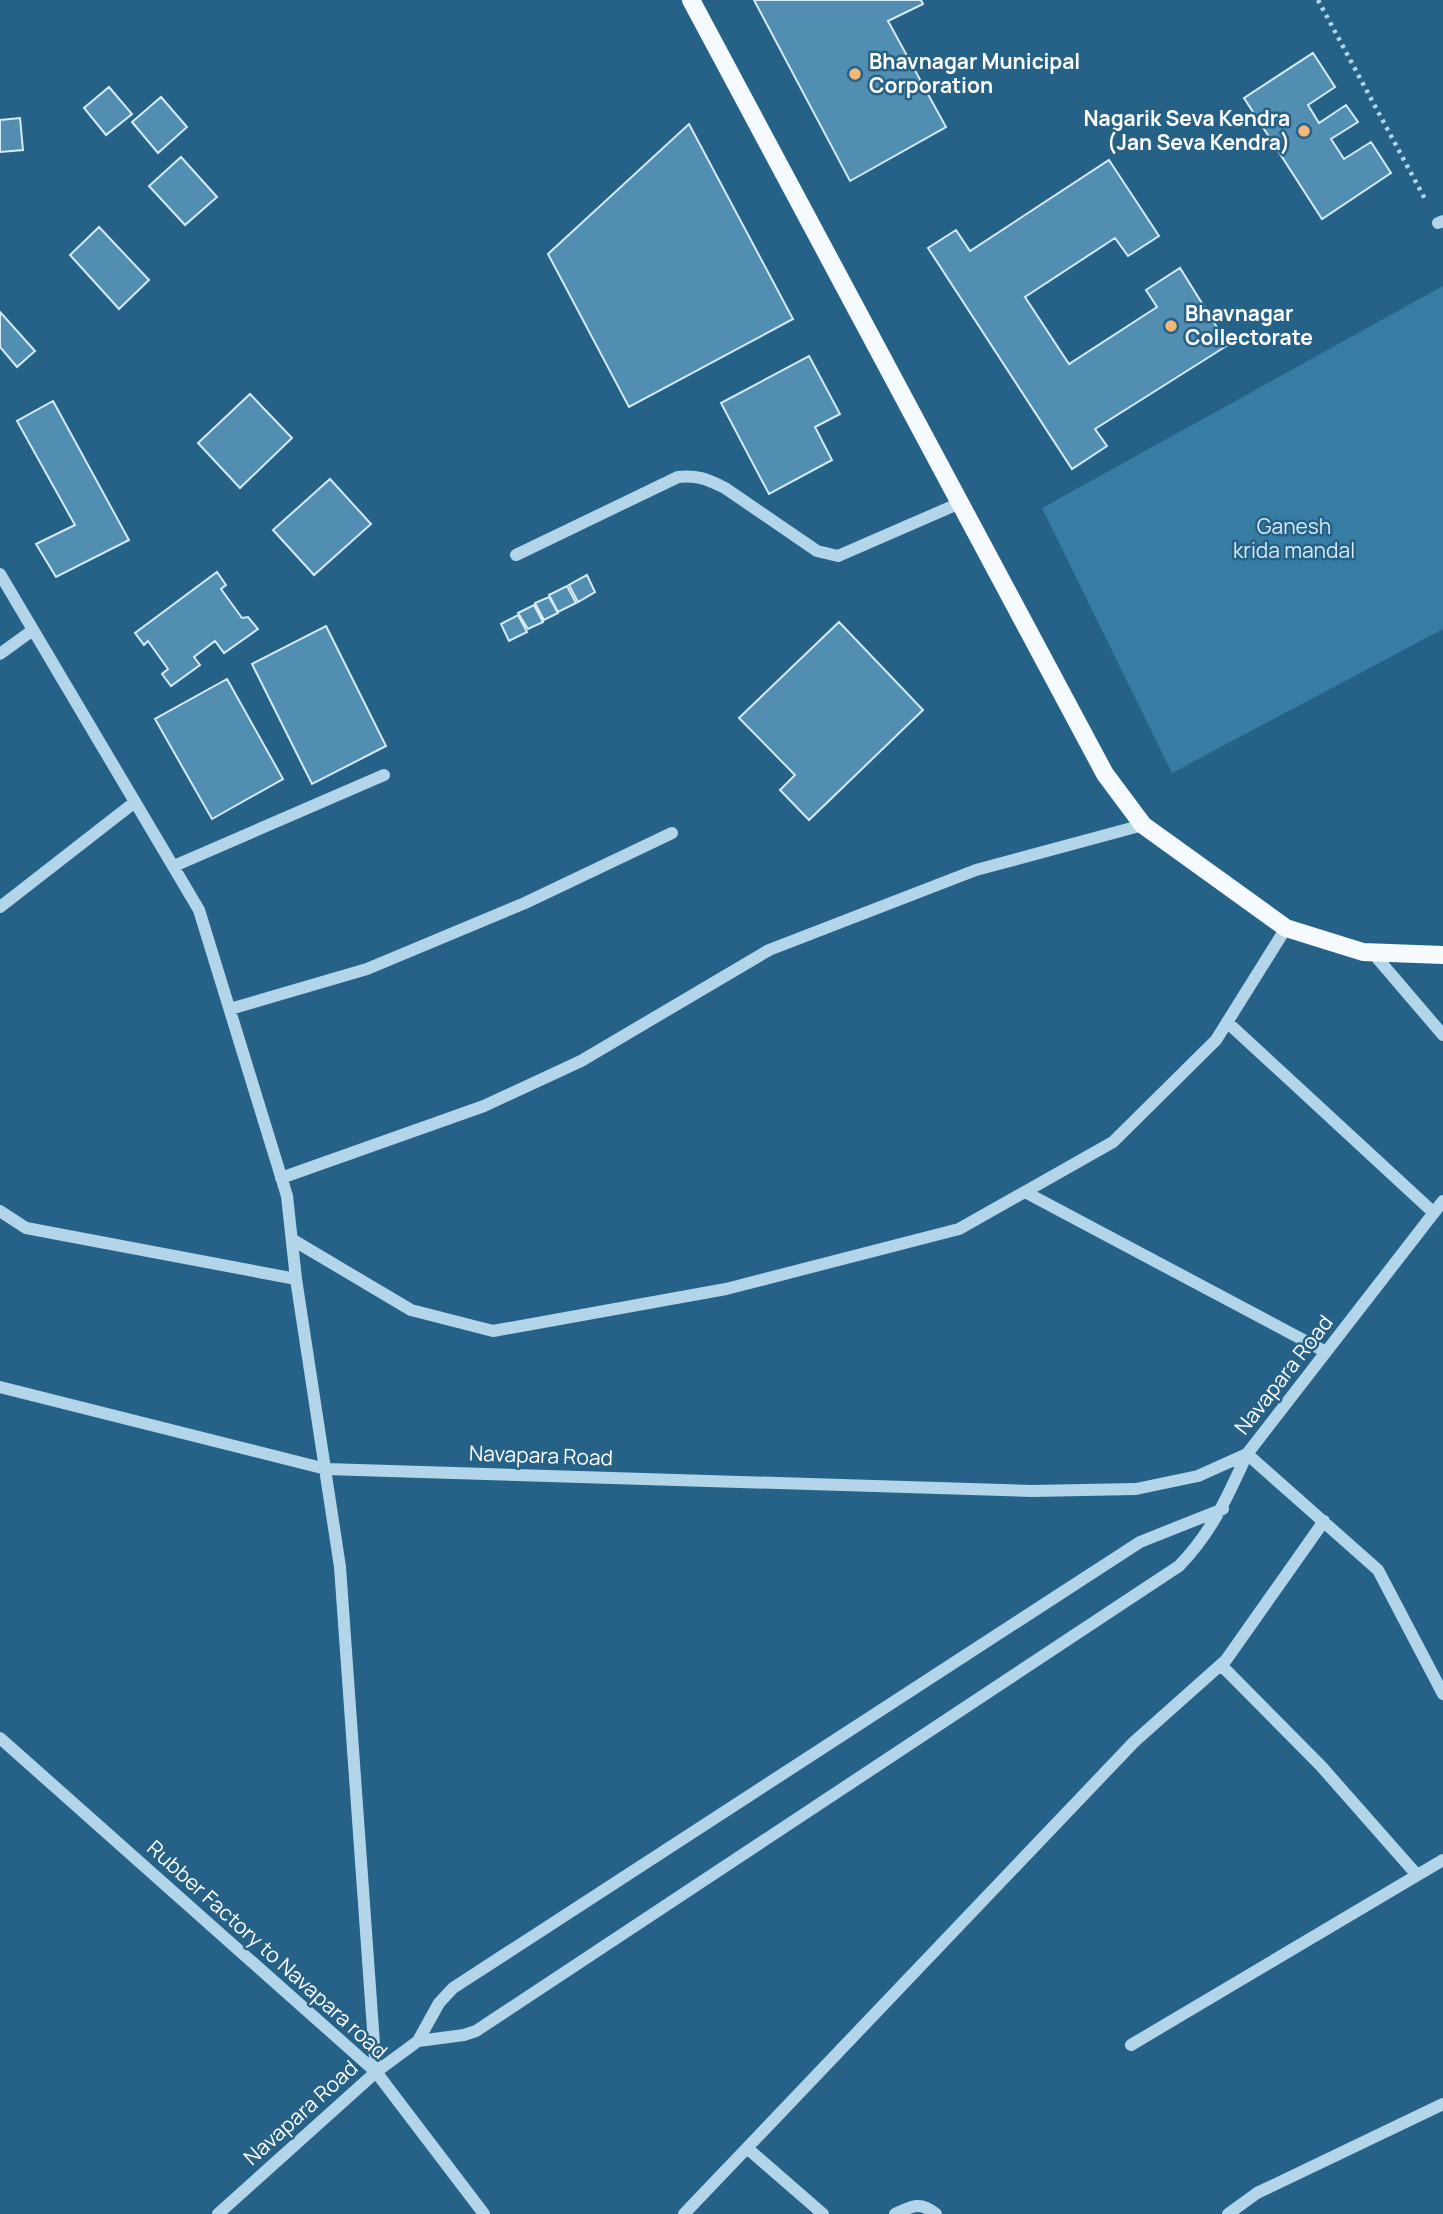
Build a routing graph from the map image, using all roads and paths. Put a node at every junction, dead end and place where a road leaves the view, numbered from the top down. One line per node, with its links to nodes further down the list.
1 (691, 0): 4 (main road)
2 (1318, 0): 3 (path)
3 (1441, 222)
4 (960, 503): 5 (street); 11 (main road)
5 (516, 555)
6 (0, 574): 7 (street)
7 (33, 630): 8 (street); 10 (street)
8 (0, 654)
9 (384, 775): 13 (street)
10 (135, 802): 13 (street); 14 (street)
11 (1143, 825): 15 (main road); 21 (street)
12 (672, 833): 18 (street)
13 (174, 866): 18 (street)
14 (0, 907)
15 (1286, 928): 16 (main road); 19 (street)
16 (1372, 952): 17 (main road); 20 (street)
17 (1443, 955)
18 (230, 1009): 21 (street)
19 (1227, 1022): 22 (street); 25 (street)
20 (1443, 1035)
21 (281, 1178): 26 (street)
22 (1025, 1192): 26 (street); 28 (street)
23 (1443, 1201): 25 (street, Navapara Road)
24 (0, 1211): 27 (street)
25 (1434, 1213): 28 (street, Navapara Road)
26 (293, 1240): 27 (street)
27 (296, 1279): 31 (street)
28 (1326, 1352): 30 (street, Navapara Road)
29 (0, 1387): 31 (street)
30 (1247, 1454): 31 (street, Navapara Road); 32 (street); 33 (street)
31 (326, 1469): 41 (street, Navapara Road)
32 (1223, 1509): 39 (street); 39 (street)
33 (1324, 1521): 34 (street); 35 (street)
34 (1221, 1665): 38 (street); 43 (street)
35 (1443, 1694)
36 (0, 1738): 41 (street, Rubber Factory to Navapara road)
37 (1443, 1860): 38 (street)
38 (1417, 1875): 40 (street)
39 (418, 2041): 41 (street)
40 (1131, 2045)
41 (376, 2072): 44 (street, Navapara Road); 45 (street, Rubber Factory to Navapara road)
42 (1443, 2104): 50 (street)
43 (747, 2148): 46 (street); 47 (street)
44 (218, 2214)
45 (484, 2214)
46 (684, 2214)
47 (823, 2214)
48 (894, 2214): 49 (street)
49 (936, 2214)
50 (1228, 2214)

